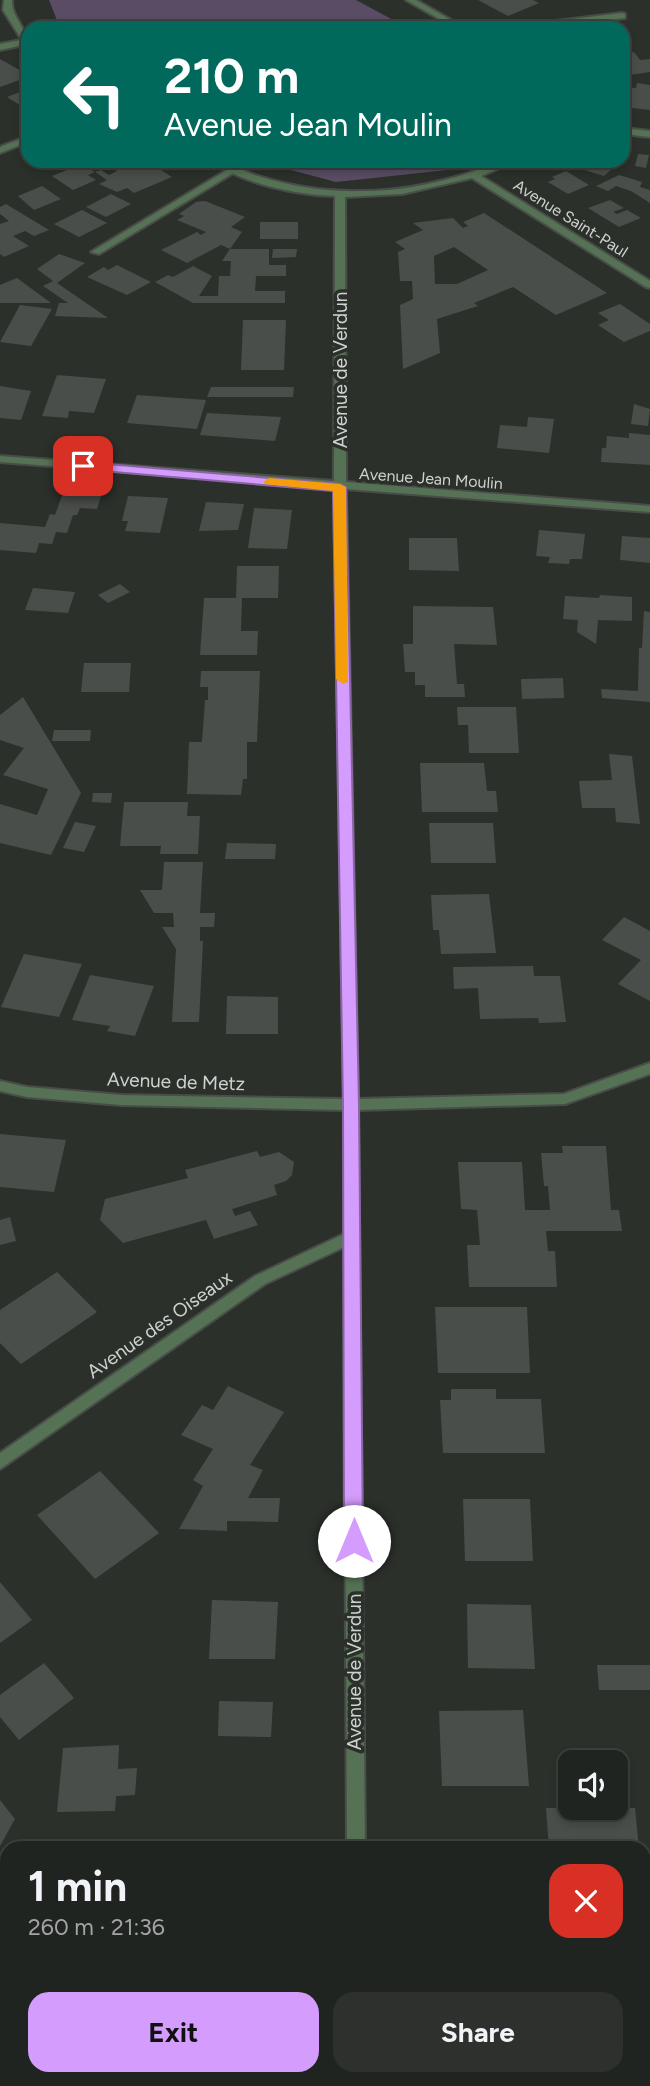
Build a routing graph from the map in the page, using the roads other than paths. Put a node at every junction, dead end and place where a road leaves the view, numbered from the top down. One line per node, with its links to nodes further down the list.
1 (8, 0): 6 (street)
2 (410, 0): 4 (street)
3 (622, 16): 5 (street)
4 (448, 21)
5 (581, 21)
6 (21, 33)
7 (21, 44): 8 (street)
8 (0, 47)
9 (630, 132): 10 (street)
10 (650, 134)
11 (21, 142): 12 (street)
12 (0, 150)
13 (229, 168): 15 (street)
14 (496, 168): 16 (street)
15 (232, 170): 17 (street); 18 (street)
16 (476, 177): 17 (street); 19 (street, Avenue Saint-Paul)
17 (340, 194): 21 (street, Avenue de Verdun)
18 (96, 252)
19 (650, 285)
20 (0, 459): 21 (street, Avenue Jean Moulin)
21 (340, 487): 22 (street, Avenue Jean Moulin); 25 (street, Avenue de Verdun)
22 (650, 509)
23 (650, 1068): 25 (street, Avenue de Metz)
24 (0, 1086): 25 (street, Avenue de Metz)
25 (351, 1106): 26 (street, Avenue de Verdun)
26 (352, 1237): 27 (street, Avenue des Oiseaux); 28 (street, Avenue de Verdun)
27 (0, 1462)
28 (356, 1841)

